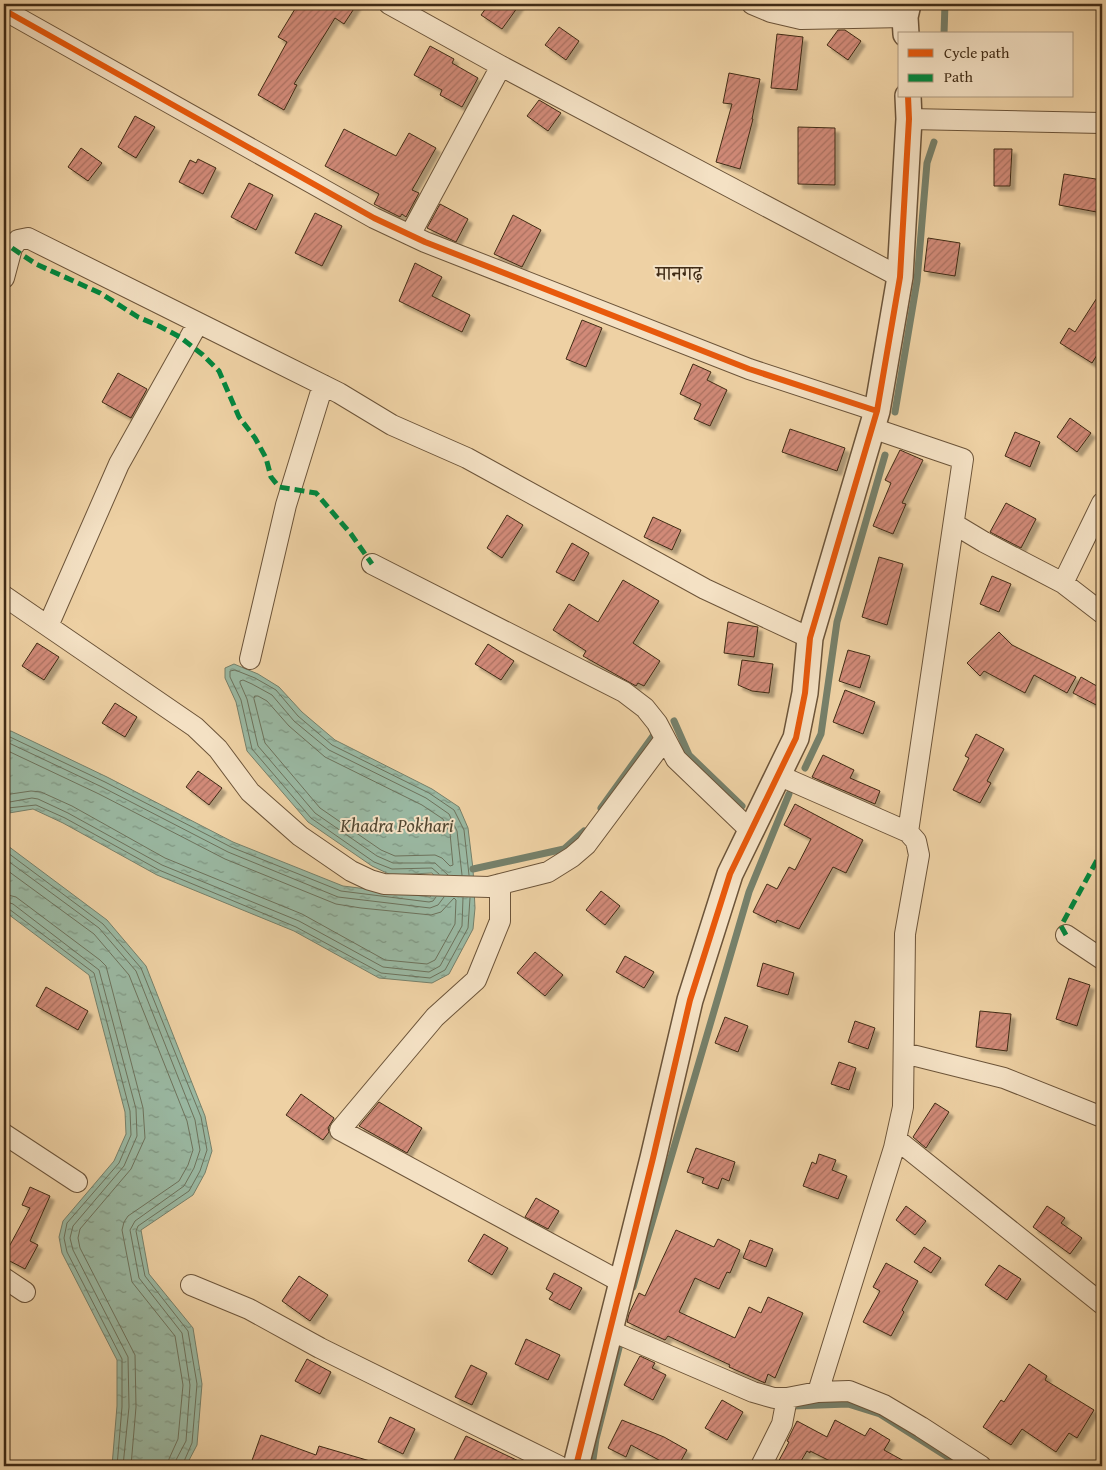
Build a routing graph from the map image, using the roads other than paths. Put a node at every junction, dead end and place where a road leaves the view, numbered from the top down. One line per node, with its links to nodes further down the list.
1 (389, 4): 5 (street)
2 (752, 4): 4 (street)
3 (7, 11): 8 (street)
4 (906, 18)
5 (501, 66): 8 (street); 9 (street)
6 (908, 107): 7 (street); 9 (street)
7 (1102, 123)
8 (410, 234): 13 (street)
9 (900, 277): 13 (street)
10 (4, 278): 11 (street)
11 (198, 323): 12 (street); 20 (street)
12 (323, 386): 21 (street); 22 (street)
13 (875, 419): 15 (street); 21 (street)
14 (1102, 503): 17 (street)
15 (954, 524): 17 (street); 26 (street)
16 (372, 564): 23 (street)
17 (1062, 583): 19 (street)
18 (4, 596): 20 (street)
19 (1102, 613)
20 (48, 626): 27 (street)
21 (810, 638): 24 (street)
22 (250, 659)
23 (665, 739): 25 (street); 27 (street)
24 (778, 775): 25 (street); 26 (street)
25 (751, 831): 36 (street)
26 (908, 832): 30 (street)
27 (494, 885): 36 (street)
28 (1066, 935): 29 (street)
29 (1102, 958)
30 (904, 1053): 31 (street); 33 (street)
31 (1102, 1117)
32 (4, 1134): 34 (street)
33 (896, 1140): 39 (street); 41 (street)
34 (78, 1182)
35 (4, 1278): 38 (street)
36 (622, 1282): 40 (street)
37 (191, 1285): 43 (street)
38 (25, 1292)
39 (1102, 1304)
40 (609, 1330): 42 (street); 44 (street)
41 (818, 1392): 42 (street); 46 (street)
42 (788, 1398): 45 (street)
43 (559, 1466)
44 (576, 1466)
45 (761, 1466)
46 (981, 1466)

